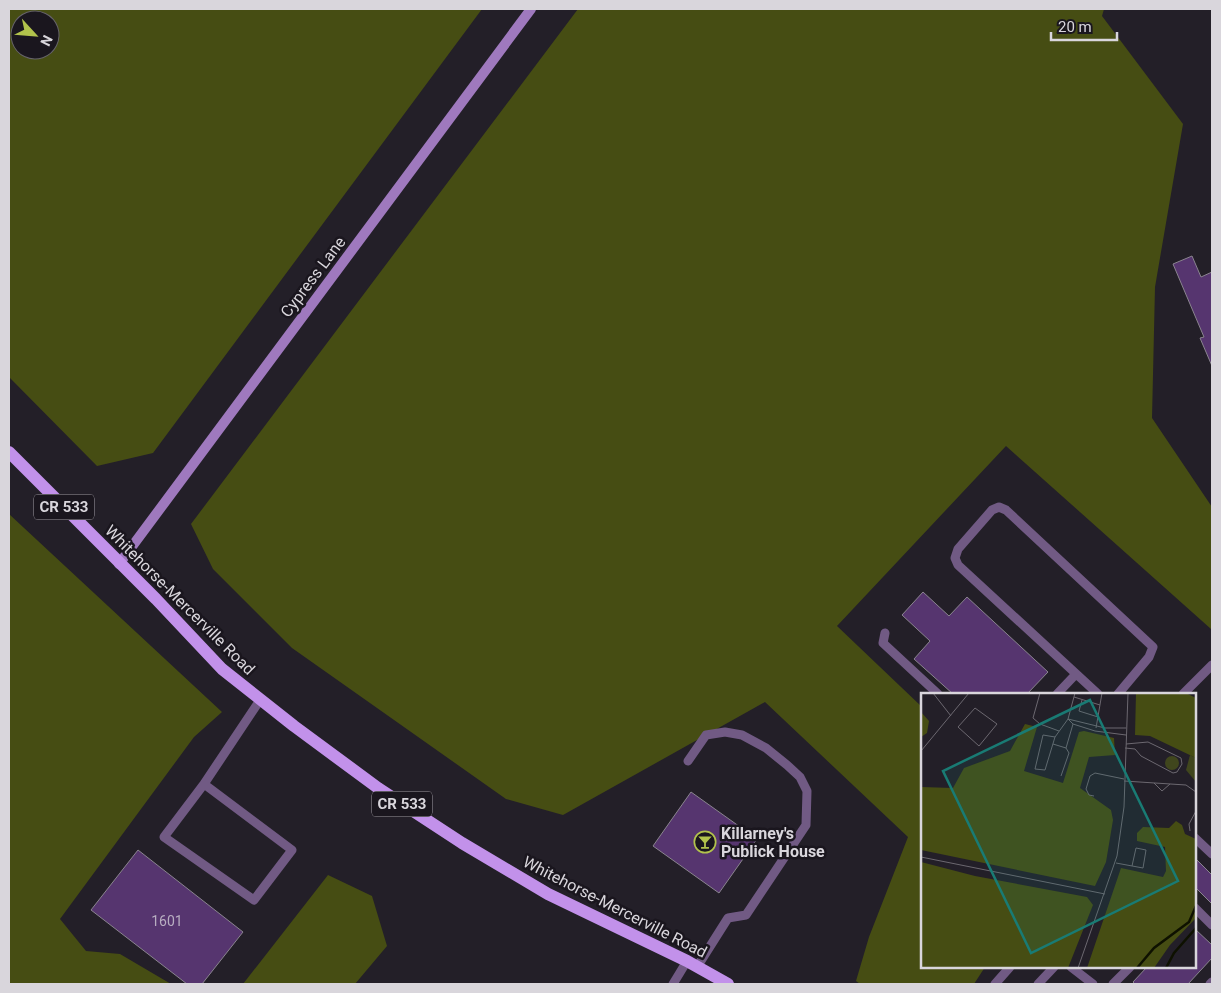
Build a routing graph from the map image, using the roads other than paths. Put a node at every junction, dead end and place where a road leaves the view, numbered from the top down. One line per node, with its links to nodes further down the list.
1 (531, 9): 3 (street, Cypress Lane)
2 (9, 452): 3 (main road, Whitehorse-Mercerville Road / CR 533)
3 (119, 564): 12 (main road, Whitehorse-Mercerville Road / CR 533)
4 (885, 634): 7 (lane)
5 (1212, 665): 11 (lane)
6 (1076, 674): 8 (lane); 9 (lane); 10 (lane)
7 (937, 693)
8 (1058, 693)
9 (1097, 693)
10 (1119, 693)
11 (1184, 693)
12 (260, 700): 14 (lane); 19 (main road, Whitehorse-Mercerville Road / CR 533)
13 (688, 761): 19 (lane)
14 (204, 784): 14 (lane)
15 (1196, 839): 16 (lane)
16 (1212, 854)
17 (1196, 909): 18 (lane)
18 (1212, 925)
19 (692, 964): 24 (lane); 25 (main road, Whitehorse-Mercerville Road / CR 533)
20 (1009, 968): 26 (lane)
21 (1053, 968): 27 (lane)
22 (1072, 968): 28 (lane)
23 (1129, 968): 29 (lane)
24 (674, 984)
25 (728, 984)
26 (995, 984)
27 (1038, 984)
28 (1093, 984)
29 (1114, 984)

